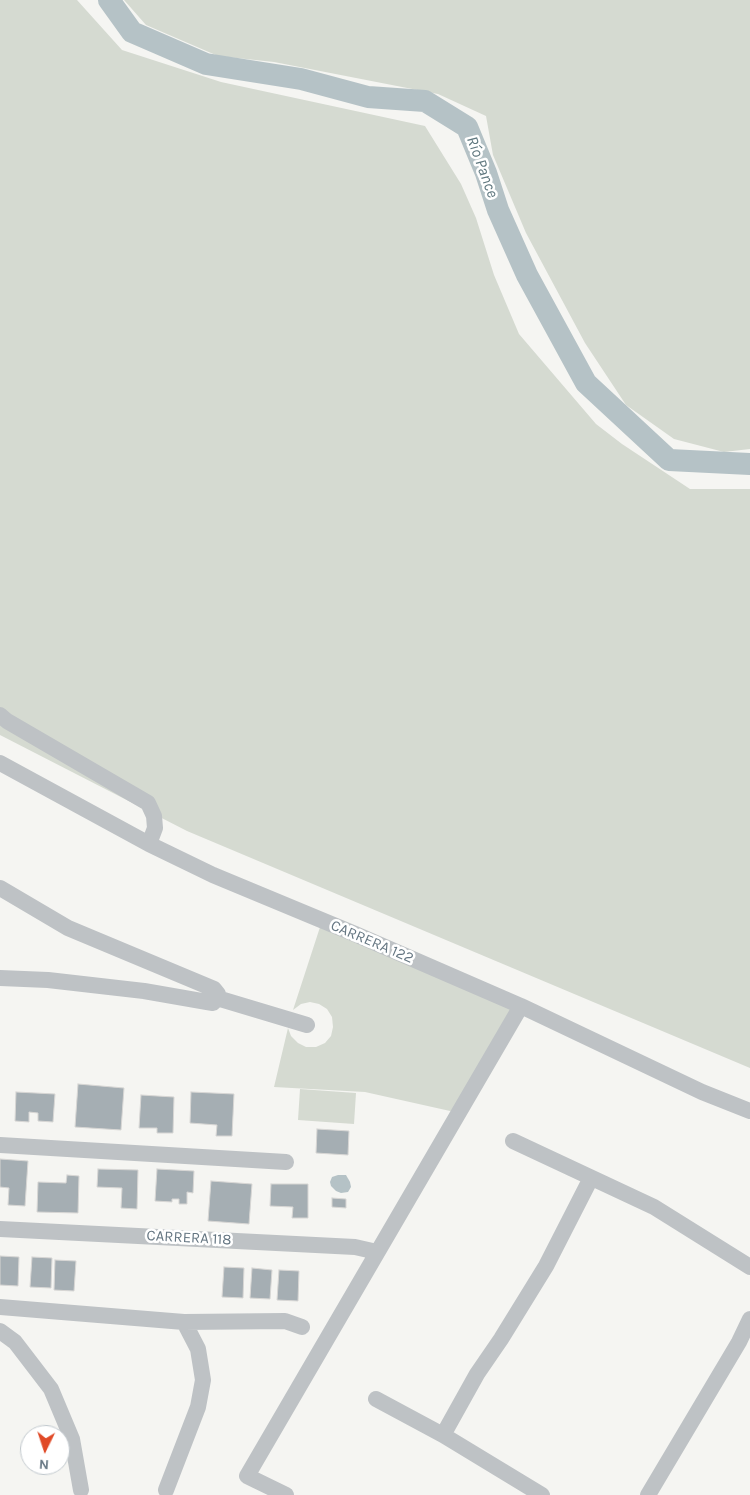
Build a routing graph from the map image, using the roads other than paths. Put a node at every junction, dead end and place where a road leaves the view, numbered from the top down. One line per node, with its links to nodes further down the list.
1 (0, 714): 3 (street)
2 (0, 763): 3 (street, CARRERA 122)
3 (149, 844): 7 (street, CARRERA 122)
4 (0, 888): 6 (street)
5 (0, 978): 6 (street)
6 (218, 998): 8 (street)
7 (520, 1006): 9 (street, CARRERA 122); 15 (street)
8 (308, 1025)
9 (750, 1111)
10 (513, 1141): 13 (street)
11 (0, 1146): 12 (street)
12 (286, 1162)
13 (591, 1178): 16 (street); 23 (street)
14 (0, 1229): 15 (street, CARRERA 118)
15 (377, 1252): 26 (street)
16 (750, 1267)
17 (0, 1308): 19 (street)
18 (750, 1320): 28 (street)
19 (184, 1322): 20 (street); 25 (street)
20 (302, 1327)
21 (0, 1331): 24 (street)
22 (376, 1399): 23 (street)
23 (443, 1435): 27 (street)
24 (81, 1490)
25 (166, 1490)
26 (286, 1495)
27 (542, 1495)
28 (648, 1495)

